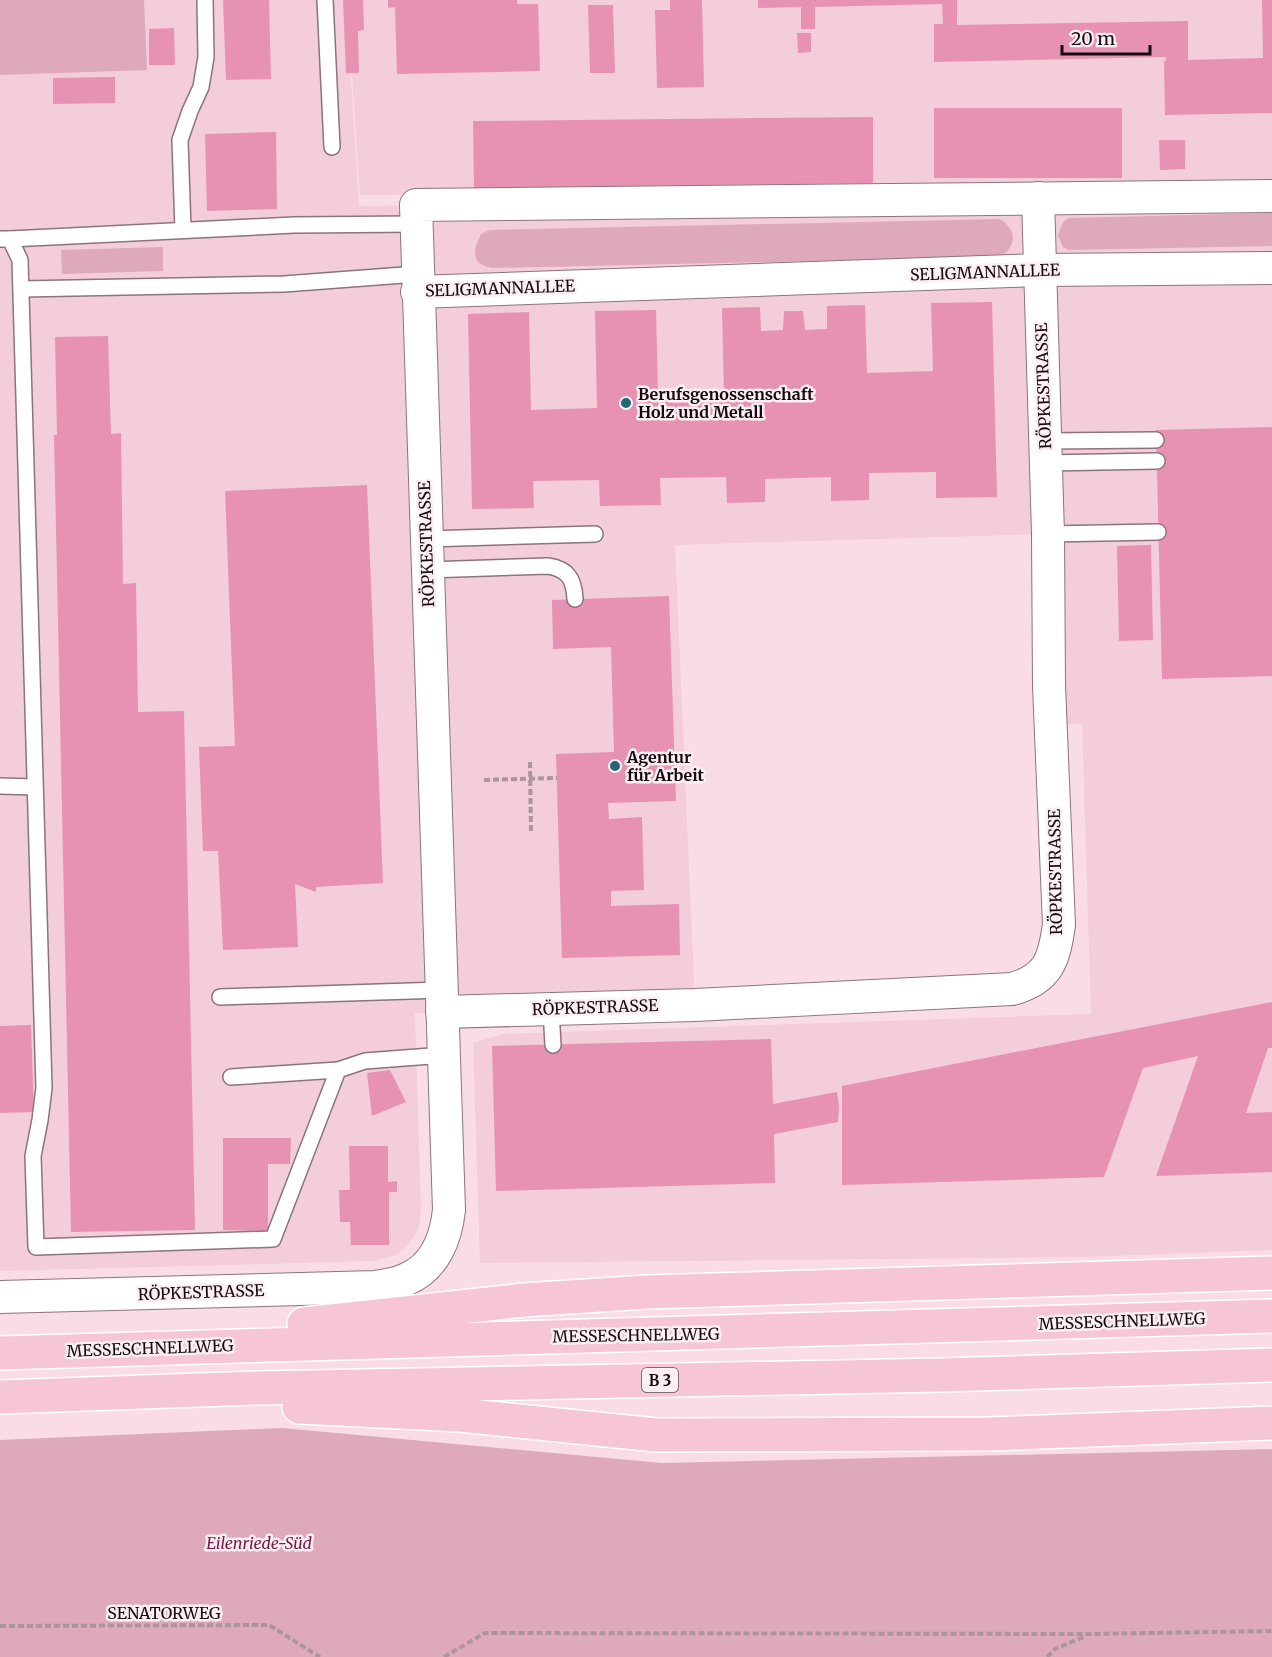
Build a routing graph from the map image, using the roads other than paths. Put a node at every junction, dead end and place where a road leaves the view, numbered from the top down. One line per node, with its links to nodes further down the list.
1 (205, 0): 7 (lane)
2 (325, 0): 3 (lane)
3 (332, 147)
4 (1272, 196): 5 (street)
5 (1038, 198): 6 (street); 10 (street, RÖPKESTRASSE)
6 (416, 224): 7 (lane); 11 (street, SELIGMANNALLEE)
7 (183, 230): 8 (lane)
8 (5, 239): 12 (lane)
9 (1272, 268): 10 (street, SELIGMANNALLEE)
10 (1039, 270): 11 (street, SELIGMANNALLEE); 14 (street, RÖPKESTRASSE)
11 (417, 283): 12 (lane); 19 (street, RÖPKESTRASSE)
12 (21, 289): 23 (lane)
13 (1156, 440): 14 (lane)
14 (1045, 452): 15 (lane); 18 (street, RÖPKESTRASSE)
15 (1156, 461)
16 (1158, 532): 18 (lane)
17 (595, 534): 19 (lane)
18 (1048, 534): 26 (street, RÖPKESTRASSE)
19 (426, 539): 20 (street, RÖPKESTRASSE)
20 (427, 570): 21 (lane); 25 (street, RÖPKESTRASSE)
21 (575, 599)
22 (0, 786): 23 (lane)
23 (35, 787): 29 (lane)
24 (220, 997): 25 (lane)
25 (442, 1001): 26 (street, RÖPKESTRASSE); 28 (street, RÖPKESTRASSE)
26 (551, 1009): 27 (lane)
27 (553, 1045)
28 (444, 1055): 29 (lane); 32 (street, RÖPKESTRASSE)
29 (338, 1070): 30 (lane)
30 (231, 1077)
31 (1272, 1273): 34 (highway)
32 (0, 1297)
33 (1272, 1316): 34 (highway, MESSESCHNELLWEG)
34 (52, 1351): 35 (highway, MESSESCHNELLWEG)
35 (0, 1353)
36 (1272, 1365): 37 (highway, B 3)
37 (49, 1394): 38 (highway, B 3); 39 (highway)
38 (0, 1397)
39 (1272, 1423)

